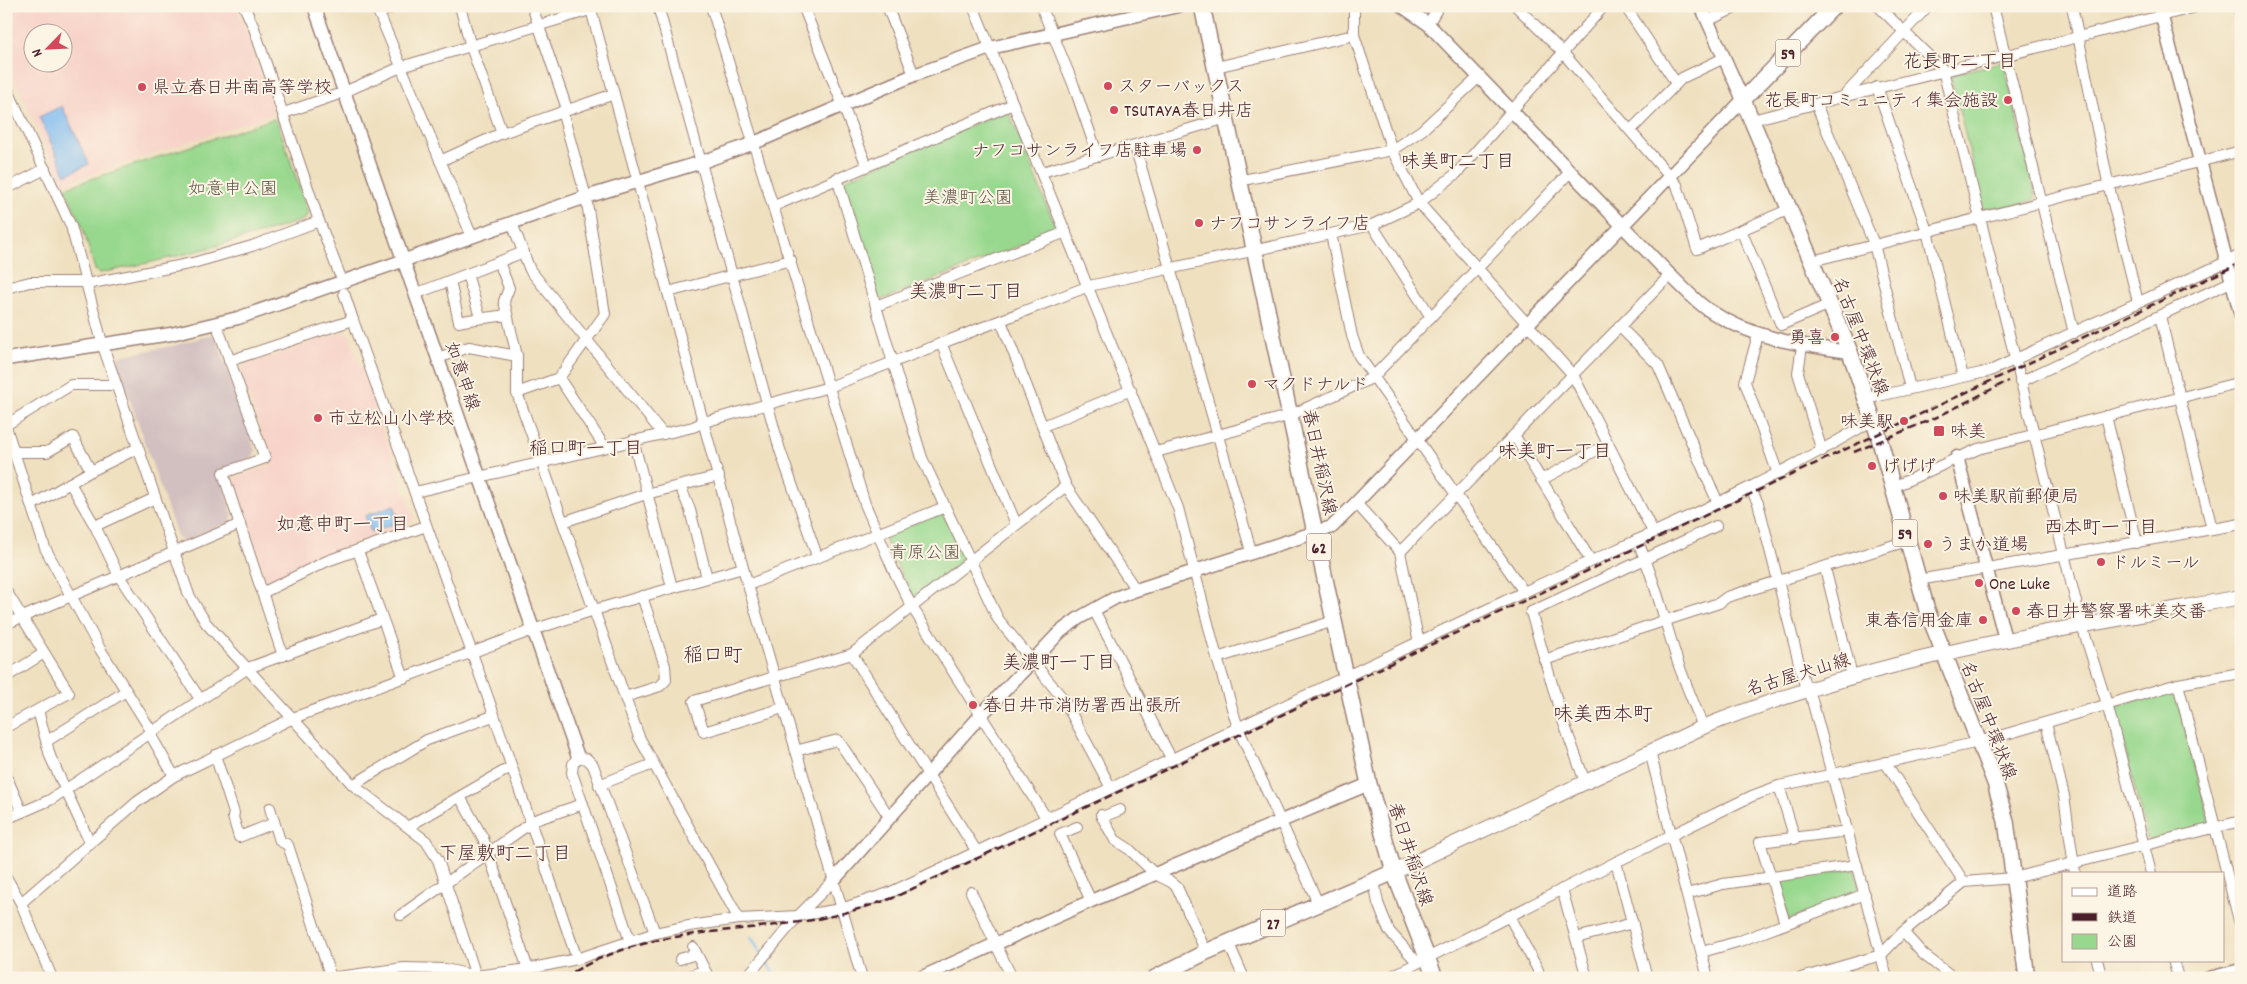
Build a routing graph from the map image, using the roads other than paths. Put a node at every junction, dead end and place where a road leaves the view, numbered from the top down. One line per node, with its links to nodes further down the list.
1 (244, 6): 63 (street)
2 (314, 6): 105 (street, 如意申線)
3 (395, 6): 30 (street)
4 (460, 6): 40 (street)
5 (532, 6): 35 (street)
6 (658, 6): 75 (street)
7 (711, 6): 68 (street)
8 (803, 6): 60 (street)
9 (887, 6): 48 (street)
10 (973, 6): 41 (street)
11 (1041, 6): 37 (street)
12 (1178, 6): 37 (street)
13 (1202, 6): 46 (main road, 春日井稲沢線 / 62)
14 (1354, 6): 38 (street)
15 (1402, 6): 34 (street)
16 (1439, 6): 34 (street)
17 (1516, 6): 42 (street)
18 (1604, 6): 42 (street)
19 (1624, 6): 50 (street)
20 (1701, 6): 33 (street)
21 (1739, 6): 33 (street)
22 (1834, 6): 57 (main road, 59)
23 (1878, 6): 36 (street)
24 (1928, 6): 36 (street)
25 (1993, 6): 43 (street)
26 (2072, 6): 39 (street)
27 (2200, 6): 31 (street)
28 (2238, 6): 32 (street)
29 (590, 8): 35 (street); 54 (street)
30 (377, 10): 45 (street)
31 (2160, 11): 39 (street); 74 (street)
32 (2241, 17)
33 (1707, 21): 44 (street)
34 (1428, 24): 49 (street)
35 (538, 26): 40 (street); 61 (street)
36 (1904, 31): 47 (street); 56 (street)
37 (1053, 34): 41 (street); 72 (street)
38 (1354, 35): 46 (street); 70 (street)
39 (2080, 36): 43 (street); 84 (street)
40 (471, 47): 45 (street); 67 (street)
41 (990, 48): 48 (street); 58 (street)
42 (1563, 52): 62 (street); 66 (street)
43 (2006, 56): 47 (street); 87 (street)
44 (1724, 58): 50 (street); 57 (street)
45 (401, 67): 53 (street); 73 (street)
46 (1216, 67): 64 (main road, 春日井稲沢線 / 62)
47 (1943, 70): 52 (street); 91 (street)
48 (914, 75): 60 (street)
49 (1480, 76): 62 (street); 70 (street)
50 (1676, 83): 66 (street)
51 (6, 86): 77 (street)
52 (1878, 87): 56 (street); 97 (street)
53 (351, 89)
54 (614, 94): 61 (street); 82 (street)
55 (336, 95): 63 (street)
56 (1844, 96): 59 (street)
57 (1743, 100): 65 (main road, 名古屋中環状線 / 59); 80 (street)
58 (1013, 104): 76 (street); 79 (street)
59 (1816, 104): 65 (street); 101 (street)
60 (842, 106): 68 (street); 76 (street)
61 (564, 110): 67 (street); 86 (street)
62 (1513, 111): 78 (street); 88 (street)
63 (284, 113): 92 (street)
64 (1227, 118): 69 (street); 83 (main road, 春日井稲沢線 / 62)
65 (1752, 120): 90 (main road, 名古屋中環状線 / 59)
66 (1630, 130): 80 (street)
67 (502, 133): 73 (street)
68 (754, 143): 75 (street); 89 (street)
69 (1135, 146): 72 (street); 110 (street)
70 (1392, 150): 83 (street); 88 (street)
71 (2241, 151): 74 (street)
72 (1098, 156): 79 (street)
73 (440, 160): 100 (street)
74 (2201, 161): 84 (street); 108 (street)
75 (702, 162): 82 (street); 114 (street)
76 (867, 166): 81 (street)
77 (45, 169): 85 (street); 118 (street)
78 (1571, 171): 95 (street); 111 (street)
79 (1042, 172): 98 (street)
80 (1670, 177): 95 (street); 96 (street)
81 (837, 178): 89 (street); 126 (street)
82 (637, 179): 86 (street); 121 (street)
83 (1238, 181): 102 (main road, 春日井稲沢線 / 62)
84 (2108, 187): 87 (street); 124 (street)
85 (6, 189)
86 (586, 197): 93 (street); 140 (street)
87 (2042, 202): 91 (street); 138 (street)
88 (1418, 203): 94 (street); 111 (street)
89 (774, 206): 106 (street)
90 (1790, 209): 96 (street); 107 (main road, 名古屋中環状線 / 59)
91 (1980, 218): 97 (street); 149 (street)
92 (319, 221): 112 (street); 118 (street)
93 (512, 223): 100 (street); 103 (street)
94 (1372, 225): 99 (street); 131 (street)
95 (1623, 226): 115 (street); 134 (street)
96 (1741, 230): 135 (street)
97 (1927, 231): 101 (street); 153 (street)
98 (1066, 232): 120 (street); 126 (street)
99 (1331, 234): 102 (street); 155 (street)
100 (472, 237): 105 (street)
101 (1874, 244): 107 (street); 160 (street)
102 (1253, 249): 110 (street); 166 (main road, 春日井稲沢線 / 62)
103 (524, 252): 109 (street); 140 (street)
104 (2241, 255): 108 (street)
105 (403, 260): 123 (street, 如意申線); 143 (street)
106 (790, 260): 114 (street); 159 (street)
107 (1812, 261): 125 (main road, 名古屋中環状線 / 59)
108 (2227, 261): 116 (street); 124 (street)
109 (499, 262): 113 (street); 127 (street)
110 (1170, 268): 120 (street); 174 (street)
111 (1478, 270): 131 (street); 134 (street)
112 (339, 273)
113 (467, 274): 117 (street); 130 (street)
114 (733, 275): 121 (street); 165 (street)
115 (1670, 275): 136 (street); 139 (street)
116 (2236, 279): 128 (street); 129 (street)
117 (450, 280): 123 (street); 130 (street)
118 (86, 283): 119 (street); 143 (street)
119 (7, 286)
120 (1089, 286): 133 (street); 161 (street)
121 (668, 292): 169 (street)
122 (344, 293): 132 (street)
123 (415, 294): 147 (street, 如意申線)
124 (2138, 302): 138 (street)
125 (1830, 304): 135 (street); 145 (main road, 名古屋中環状線 / 59)
126 (876, 306): 151 (street)
127 (506, 315): 130 (street); 146 (street)
128 (2160, 316): 156 (street); 163 (street)
129 (2241, 316)
130 (480, 317)
131 (1431, 317): 155 (street)
132 (353, 320): 150 (street); 196 (street)
133 (1001, 321): 142 (street); 171 (street)
134 (1527, 324): 152 (street); 177 (street)
135 (1781, 325): 141 (street)
136 (1619, 326): 152 (street); 200 (street)
137 (220, 331): 150 (street)
138 (2074, 333): 149 (street)
139 (1758, 335): 141 (street); 187 (street)
140 (586, 339): 154 (street); 172 (street)
141 (1776, 340): 144 (street)
142 (942, 344): 151 (street); 206 (street)
143 (103, 346): 148 (street); 158 (street)
144 (1802, 346): 145 (street); 181 (street)
145 (1850, 352): 164 (main road, 名古屋中環状線 / 59)
146 (517, 356): 147 (street); 162 (street)
147 (438, 358): 189 (street, 如意申線)
148 (6, 360)
149 (2014, 360): 153 (street); 156 (street)
150 (229, 361): 205 (street)
151 (893, 362): 159 (street); 203 (street)
152 (1572, 375): 175 (street); 178 (street)
153 (1963, 377): 160 (street)
154 (559, 378): 162 (street); 179 (street)
155 (1372, 378): 166 (street); 177 (street)
156 (2020, 382): 173 (street)
157 (2241, 382): 163 (street)
158 (116, 385): 170 (street); 180 (street)
159 (829, 387): 165 (street); 214 (street)
160 (1910, 388): 164 (street)
161 (1131, 390): 171 (street); 183 (street)
162 (517, 393): 185 (street)
163 (2181, 397): 167 (street); 211 (street)
164 (1865, 399): 168 (main road, 名古屋中環状線 / 59)
165 (768, 404): 169 (street); 222 (street)
166 (1291, 416): 174 (street); 212 (main road, 春日井稲沢線 / 62)
167 (2106, 416): 173 (street); 217 (street)
168 (1873, 420): 181 (street); 194 (main road, 名古屋中環状線 / 59)
169 (704, 422): 172 (street); 188 (street)
170 (6, 426): 182 (street)
171 (1043, 426): 193 (street)
172 (663, 434): 176 (street)
173 (2034, 434): 184 (street); 223 (street)
174 (1219, 435): 183 (street); 219 (street)
175 (1514, 435): 190 (street); 198 (street)
176 (633, 440): 179 (street); 197 (street)
177 (1416, 440): 198 (street); 201 (street)
178 (1608, 444): 190 (street); 213 (street)
179 (604, 446): 185 (street)
180 (138, 448): 186 (street); 199 (street)
181 (1822, 451): 187 (street)
182 (15, 452): 186 (street); 202 (street)
183 (1156, 452): 230 (street)
184 (1957, 457): 194 (street); 229 (street)
185 (542, 462): 189 (street); 204 (street)
186 (91, 471): 191 (street)
187 (1778, 474): 195 (street)
188 (719, 476): 192 (street); 227 (street)
189 (479, 477): 196 (street); 253 (street, 如意申線)
190 (1541, 480): 226 (street)
191 (70, 483): 202 (street); 208 (street)
192 (680, 486): 197 (street); 232 (street)
193 (1066, 486): 206 (street); 237 (street)
194 (1893, 487): 216 (main road, 名古屋中環状線 / 59)
195 (1750, 488): 200 (street); 234 (street)
196 (415, 492): 209 (street)
197 (646, 494): 204 (street); 236 (street)
198 (1455, 495): 220 (street); 239 (street)
199 (155, 498): 208 (street); 221 (street)
200 (1718, 503): 213 (street)
201 (1356, 504): 212 (street); 220 (street)
202 (32, 505): 241 (street)
203 (945, 507): 214 (street); 225 (street)
204 (563, 522): 245 (street)
205 (240, 524): 221 (street); 240 (street)
206 (1016, 524): 225 (street)
207 (2241, 524): 211 (street)
208 (95, 526): 231 (street)
209 (426, 526): 218 (street); 256 (street)
210 (1716, 526): 224 (street)
211 (2212, 529): 217 (street)
212 (1316, 532): 219 (street); 250 (main road, 春日井稲沢線 / 62)
213 (1653, 532): 215 (street)
214 (877, 534): 222 (street); 244 (street)
215 (1637, 540): 224 (street); 226 (street)
216 (1907, 541): 228 (street); 233 (main road, 名古屋中環状線 / 59)
217 (2137, 543): 223 (street)
218 (358, 552): 240 (street); 248 (street)
219 (1251, 552): 230 (street)
220 (1400, 552): 255 (street)
221 (174, 553): 231 (street); 264 (street)
222 (817, 556): 235 (street)
223 (2064, 556): 229 (street); 252 (street)
224 (1646, 560): 249 (street); 263 (street)
225 (970, 561): 244 (street); 262 (street)
226 (1591, 561): 239 (street)
227 (743, 568): 232 (street); 235 (street)
228 (1825, 568): 234 (street); 267 (street)
229 (1988, 569): 233 (street); 254 (street)
230 (1195, 572): 237 (street); 261 (street)
231 (119, 576): 241 (street); 275 (street)
232 (707, 578): 236 (street)
233 (1918, 580): 257 (main road, 名古屋中環状線 / 59)
234 (1779, 582): 249 (street); 272 (street)
235 (748, 585): 266 (street)
236 (672, 587): 242 (street)
237 (1136, 590): 246 (street)
238 (6, 592): 247 (street)
239 (1524, 592): 255 (street)
240 (262, 593): 260 (street)
241 (73, 595): 247 (street); 273 (street)
242 (642, 596): 245 (street); 274 (street)
243 (2241, 597): 252 (main road, 名古屋犬山線)
244 (912, 607): 259 (street); 279 (street)
245 (594, 610): 253 (street); 274 (street)
246 (1094, 610): 262 (street); 293 (street)
247 (22, 617): 251 (street); 258 (street)
248 (382, 619): 260 (street); 269 (street)
249 (1667, 619): 263 (street); 284 (street)
250 (1334, 621): 261 (street); 270 (main road, 春日井稲沢線 / 62)
251 (6, 624)
252 (2082, 626): 254 (main road, 名古屋犬山線); 276 (street)
253 (533, 630): 256 (street); 292 (street, 如意申線)
254 (2006, 638): 257 (main road, 名古屋犬山線)
255 (1419, 643): 270 (street)
256 (471, 653): 269 (street); 280 (street)
257 (1943, 653): 267 (main road, 名古屋犬山線); 288 (main road, 名古屋中環状線 / 59)
258 (44, 654): 268 (street); 278 (street)
259 (852, 654): 266 (street); 297 (street)
260 (283, 656): 264 (street)
261 (1217, 658): 285 (street)
262 (1032, 660): 279 (street); 306 (street)
263 (1544, 660): 301 (street)
264 (248, 668): 275 (street); 281 (street)
265 (2241, 673): 271 (street)
266 (774, 676): 277 (street); 277 (street)
267 (1852, 676): 272 (main road, 名古屋犬山線)
268 (6, 678)
269 (404, 678): 281 (street)
270 (1346, 678): 285 (street); 303 (main road, 春日井稲沢線 / 62)
271 (2178, 684): 276 (street); 322 (street)
272 (1808, 690): 284 (main road, 名古屋犬山線); 298 (street)
273 (126, 691): 286 (street); 287 (street)
274 (625, 697): 295 (street)
275 (200, 699): 286 (street)
276 (2107, 704): 282 (street); 327 (street)
277 (783, 708): 289 (street)
278 (38, 710): 283 (street); 287 (street)
279 (981, 714): 297 (street); 315 (street)
280 (492, 716): 296 (street); 304 (street)
281 (294, 718): 291 (street); 304 (street)
282 (2046, 723): 288 (street); 332 (street)
283 (6, 727)
284 (1703, 727): 290 (main road, 名古屋犬山線)
285 (1238, 728): 293 (street); 317 (street)
286 (151, 733): 300 (street); 307 (street)
287 (46, 741): 307 (street)
288 (1980, 742): 294 (street); 338 (main road, 名古屋中環状線 / 59)
289 (795, 751): 313 (street); 340 (street)
290 (1650, 752): 301 (main road, 名古屋犬山線); 324 (street)
291 (215, 755): 300 (street); 318 (street)
292 (578, 757): 302 (street); 309 (street)
293 (1172, 760): 306 (street)
294 (1885, 762): 298 (street); 341 (street)
295 (653, 764): 302 (street); 354 (street)
296 (511, 767): 308 (street); 319 (street)
297 (929, 774): 313 (street); 328 (street)
298 (1831, 774): 305 (street); 323 (street)
299 (6, 776): 312 (street)
300 (174, 776): 326 (street)
301 (1585, 782): 333 (main road, 名古屋犬山線)
302 (599, 784): 359 (street)
303 (1369, 784): 317 (street); 333 (main road, 春日井稲沢線 / 62)
304 (353, 785): 320 (street)
305 (1778, 786): 324 (street); 325 (street)
306 (1111, 788): 315 (street)
307 (65, 791): 312 (street); 326 (street)
308 (460, 797): 320 (street); 329 (street)
309 (582, 804): 319 (street); 361 (street)
310 (270, 808): 318 (street)
311 (1120, 810): 335 (street)
312 (22, 812): 314 (street)
313 (890, 818): 340 (street)
314 (6, 819)
315 (1047, 819): 328 (street)
316 (2241, 821): 322 (street)
317 (1280, 822): 335 (street); 349 (street)
318 (274, 823): 380 (street)
319 (529, 824): 329 (street); 369 (street)
320 (409, 826): 342 (street)
321 (1077, 827): 347 (street)
322 (2215, 827): 327 (street); 357 (street)
323 (1848, 831): 325 (street); 331 (street)
324 (1672, 836): 330 (street); 345 (street)
325 (1795, 839): 337 (street)
326 (90, 843): 348 (street)
327 (2143, 845): 332 (street); 334 (street)
328 (977, 852): 350 (street)
329 (488, 853): 342 (street); 372 (street)
330 (1616, 862): 343 (street); 355 (street)
331 (1857, 865): 337 (street); 346 (street)
332 (2074, 868): 338 (street)
333 (1394, 872): 339 (main road, 27); 368 (main road, 春日井稲沢線 / 62)
334 (2150, 872)
335 (1155, 874): 347 (street); 364 (street)
336 (6, 877): 348 (street)
337 (1770, 878): 345 (street); 356 (street)
338 (2014, 878): 341 (street); 396 (main road, 名古屋中環状線 / 59)
339 (1374, 880): 349 (main road, 27); 368 (street)
340 (833, 881): 350 (street); 352 (street)
341 (1964, 882): 358 (street)
342 (446, 883): 351 (street); 377 (street)
343 (1562, 889): 353 (street); 360 (street)
344 (971, 892): 363 (street)
345 (1687, 894): 365 (street)
346 (1865, 894): 356 (street); 366 (street)
347 (1091, 901): 363 (street)
348 (21, 903): 379 (street)
349 (1318, 903): 362 (main road, 27)
350 (841, 909): 352 (street); 382 (street)
351 (401, 915)
352 (798, 916): 354 (street); 381 (street)
353 (1509, 916): 368 (street); 389 (street)
354 (738, 919): 359 (street)
355 (1632, 923): 360 (street); 391 (street)
356 (1785, 923): 365 (street)
357 (2241, 928)
358 (1903, 932): 366 (street); 395 (street)
359 (654, 933): 361 (street)
360 (1576, 938): 390 (street)
361 (630, 941): 369 (street)
362 (1228, 942): 364 (main road, 27); 386 (street)
363 (997, 943): 383 (street); 384 (street)
364 (1206, 952): 385 (main road, 27)
365 (1702, 952): 392 (street)
366 (1881, 955): 376 (street); 394 (street)
367 (680, 959): 375 (street)
368 (1422, 959): 387 (street); 388 (main road, 春日井稲沢線 / 62)
369 (577, 960): 372 (street)
370 (2098, 962): 397 (street)
371 (2174, 962): 398 (street)
372 (528, 969): 377 (street)
373 (2241, 970): 399 (street)
374 (405, 973): 377 (street); 380 (street)
375 (706, 974): 378 (street)
376 (1827, 974): 393 (street)
377 (477, 977)
378 (687, 977)
379 (52, 978)
380 (331, 978)
381 (746, 978)
382 (862, 978)
383 (920, 978)
384 (1012, 978)
385 (1155, 978)
386 (1244, 978)
387 (1388, 978)
388 (1435, 978)
389 (1538, 978)
390 (1587, 978)
391 (1647, 978)
392 (1708, 978)
393 (1801, 978)
394 (1887, 978)
395 (1954, 978)
396 (2027, 978)
397 (2102, 978)
398 (2178, 978)
399 (2209, 978)

